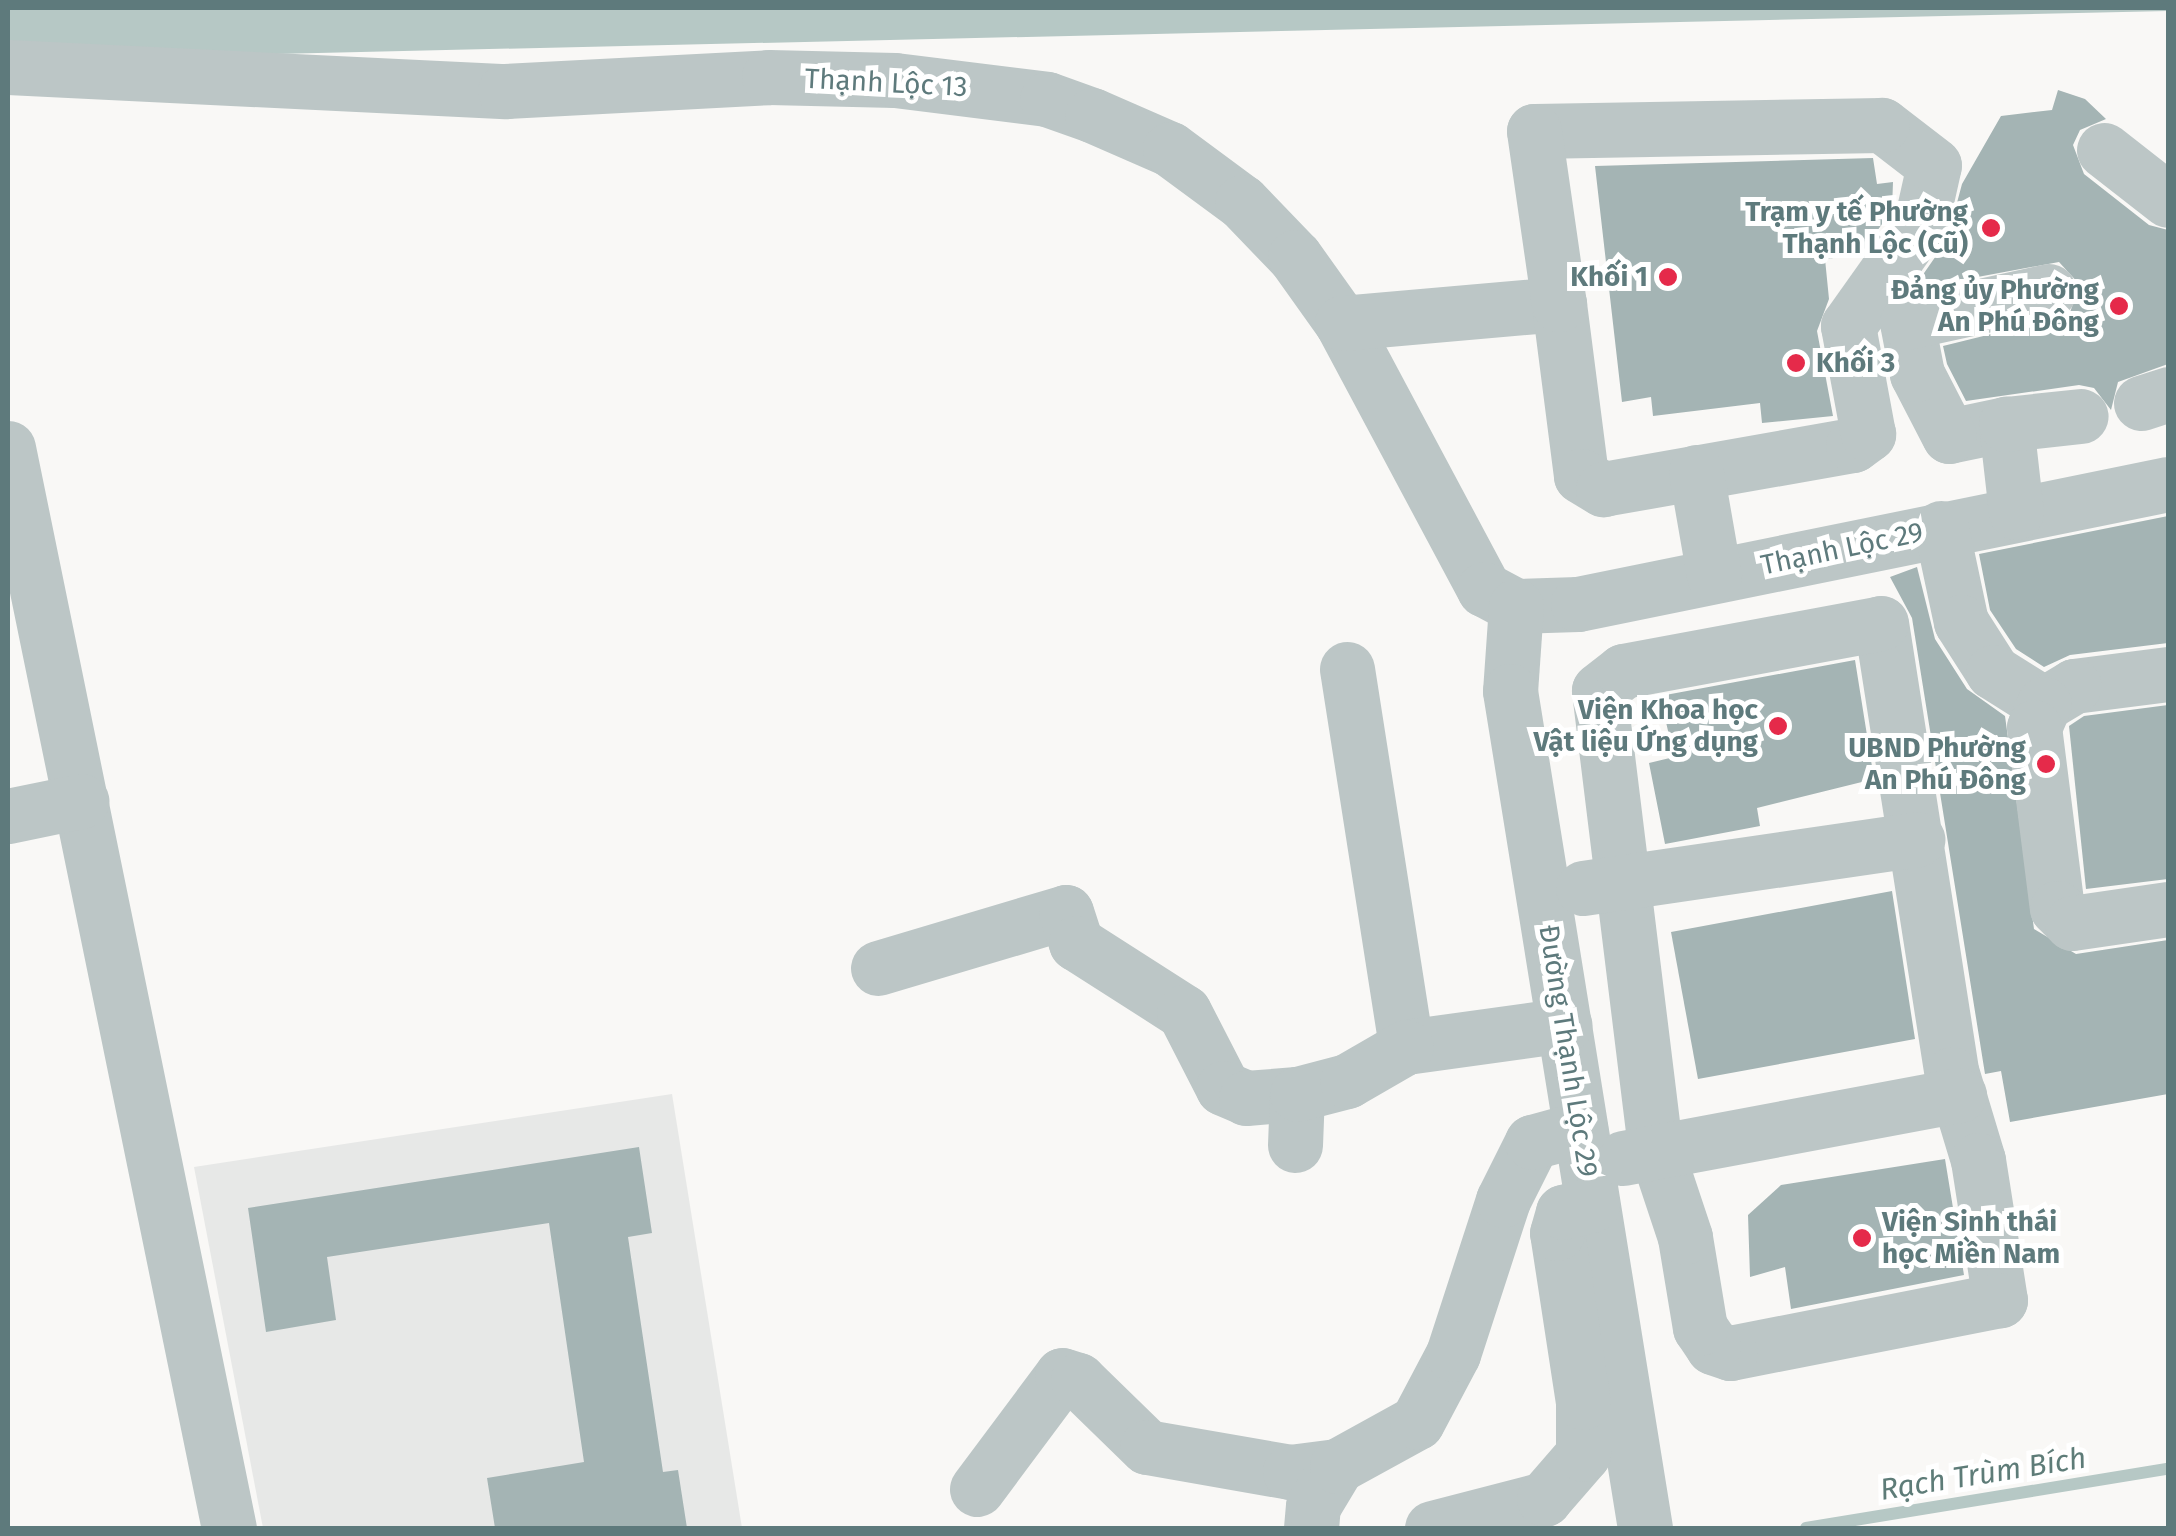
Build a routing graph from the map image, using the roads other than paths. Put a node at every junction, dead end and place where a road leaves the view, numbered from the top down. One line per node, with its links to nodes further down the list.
1 (8, 66): 6 (street, Thạnh Lộc 13)
2 (2104, 150): 3 (street)
3 (2168, 200)
4 (2049, 291): 8 (street)
5 (1560, 304): 6 (street); 10 (street); 10 (street)
6 (1342, 323): 15 (street, Thạnh Lộc 13)
7 (2081, 416): 8 (street)
8 (2006, 424): 12 (street)
9 (8, 448): 20 (street)
10 (1696, 472): 14 (street)
11 (2168, 484): 12 (street, Thạnh Lộc 29)
12 (2016, 512): 13 (street, Thạnh Lộc 29)
13 (1942, 528): 14 (street, Thạnh Lộc 29); 19 (street)
14 (1726, 573): 15 (street, Thạnh Lộc 29); 16 (street)
15 (1516, 606): 24 (street, Đường Thạnh Lộc 29)
16 (1748, 649): 22 (street); 23 (street)
17 (1347, 670): 28 (street)
18 (2168, 674): 19 (street)
19 (2044, 704): 25 (street)
20 (81, 801): 21 (street); 35 (street)
21 (8, 816)
22 (1916, 839): 23 (street); 29 (street)
23 (1622, 886): 24 (street); 30 (street)
24 (1542, 890): 27 (street, Đường Thạnh Lộc 29)
25 (2168, 909)
26 (878, 968): 28 (street)
27 (1564, 1025): 28 (street); 31 (street, Đường Thạnh Lộc 29)
28 (1406, 1047)
29 (1959, 1096): 30 (street); 30 (street)
30 (1655, 1147): 31 (street)
31 (1586, 1167): 32 (street); 34 (street, Đường Thạnh Lộc 29); 37 (street)
32 (1337, 1466): 33 (street); 36 (street)
33 (977, 1489)
34 (1642, 1512)
35 (229, 1528)
36 (1312, 1528)
37 (1432, 1528)

